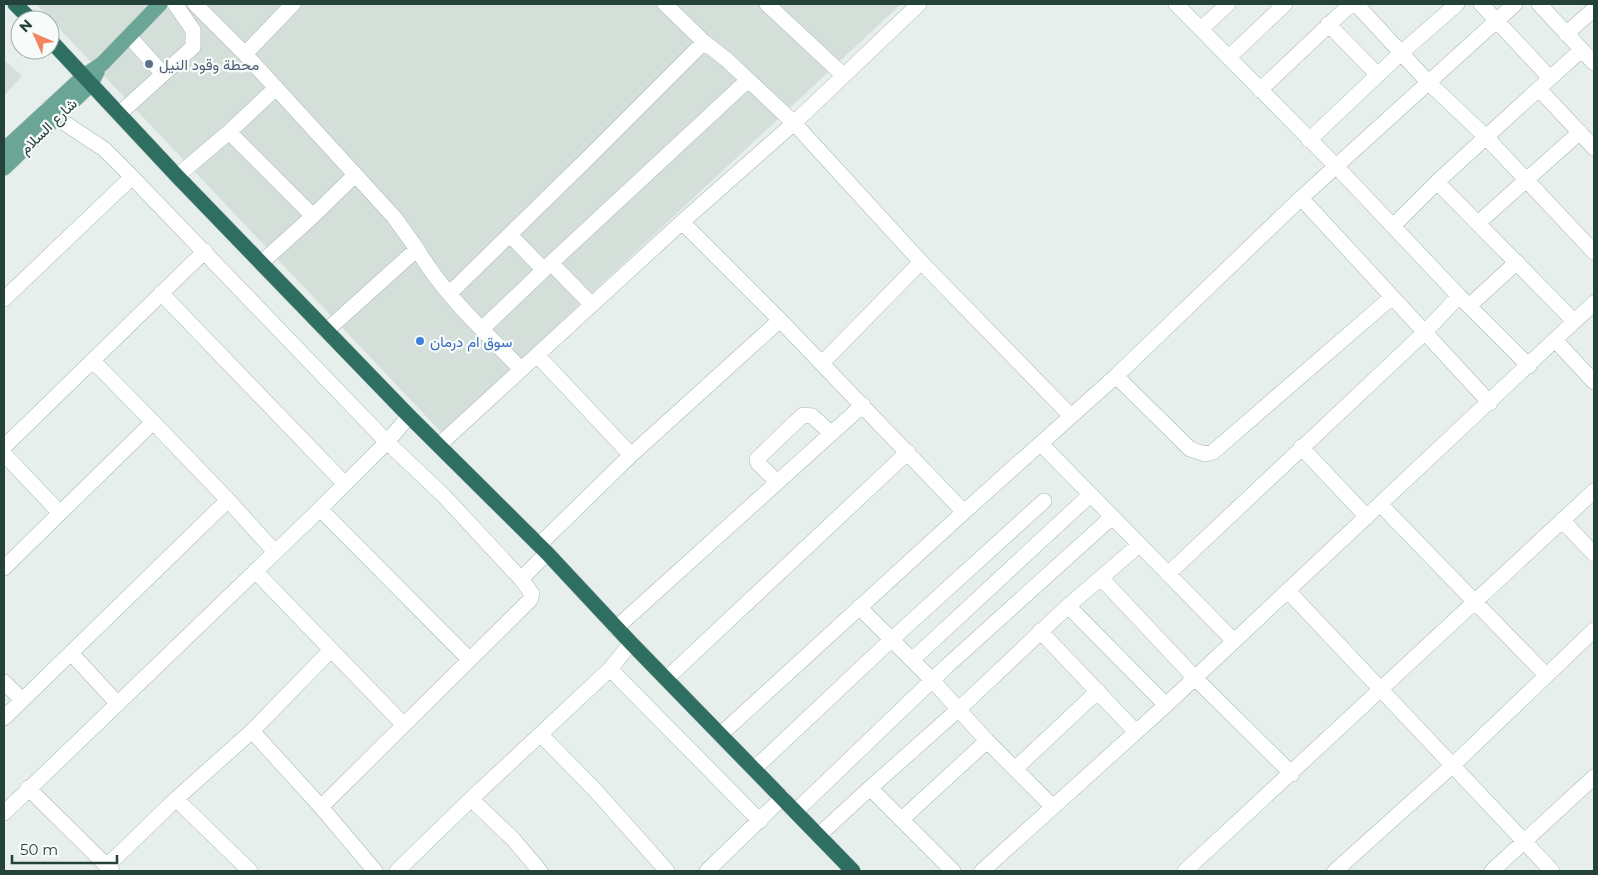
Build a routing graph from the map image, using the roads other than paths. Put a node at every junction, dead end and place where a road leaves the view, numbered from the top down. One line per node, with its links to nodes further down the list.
1 (160, 4): 22 (main road, شارع السلام)
2 (175, 4): 30 (street)
3 (195, 4): 27 (street)
4 (293, 4): 27 (street)
5 (665, 4): 23 (street)
6 (767, 4): 31 (street)
7 (919, 4): 31 (street)
8 (1176, 4): 20 (street)
9 (1228, 4): 20 (street)
10 (1286, 4): 28 (street)
11 (1351, 4): 19 (street)
12 (1356, 4): 26 (street)
13 (1457, 4): 26 (street)
14 (1481, 4): 18 (street)
15 (1515, 4): 18 (street)
16 (1540, 4): 21 (street)
17 (1594, 9): 21 (street)
18 (1497, 20): 33 (street); 36 (street)
19 (1328, 24): 32 (street); 39 (street)
20 (1201, 29): 28 (street)
21 (1566, 34): 24 (street)
22 (129, 36): 30 (street); 34 (main road, شارع السلام)
23 (704, 42): 35 (street); 61 (street)
24 (1581, 50): 29 (street); 33 (street)
25 (60, 51): 34 (highway)
26 (1401, 52): 32 (street); 36 (street)
27 (245, 54): 37 (street)
28 (1229, 57): 39 (street)
29 (1594, 63)
30 (163, 74): 41 (street)
31 (843, 75): 42 (street)
32 (1378, 75): 46 (street)
33 (1550, 78): 38 (street)
34 (88, 80): 40 (main road, شارع السلام); 41 (highway)
35 (748, 80): 42 (street); 68 (street)
36 (1428, 82): 45 (street); 49 (street)
37 (276, 88): 43 (street); 51 (street)
38 (1538, 89): 44 (street); 45 (street)
39 (1260, 90): 46 (street)
40 (53, 113): 48 (main road, شارع السلام); 50 (main road, شارع السلام); 53 (street)
41 (118, 114): 52 (highway)
42 (794, 123): 58 (street); 65 (street)
43 (229, 132): 52 (street); 57 (street)
44 (1580, 132): 47 (street); 54 (street)
45 (1486, 137): 54 (street); 55 (street)
46 (1310, 140): 49 (street)
47 (1594, 148)
48 (4, 150)
49 (1336, 166): 56 (street); 60 (street)
50 (4, 168)
51 (355, 175): 57 (street); 62 (street)
52 (176, 176): 67 (highway)
53 (132, 177): 63 (street); 72 (street)
54 (1526, 180): 59 (street); 64 (street)
55 (1437, 182): 59 (street); 60 (street)
56 (1301, 198): 71 (street); 87 (street)
57 (313, 216): 67 (street)
58 (682, 222): 75 (street); 76 (street)
59 (1478, 223): 66 (street)
60 (1393, 226): 73 (street)
61 (510, 235): 68 (street); 69 (street)
62 (417, 249): 69 (street); 79 (street)
63 (205, 252): 70 (street); 95 (street)
64 (1594, 252)
65 (921, 262): 84 (street); 92 (street)
66 (1517, 262): 73 (street); 77 (street)
67 (261, 263): 79 (highway)
68 (547, 266): 75 (street); 78 (street)
69 (450, 293): 78 (street)
70 (161, 294): 83 (street); 104 (street)
71 (1392, 297): 80 (street); 87 (street)
72 (4, 298)
73 (1464, 301): 80 (street); 85 (street)
74 (1594, 303): 77 (street)
75 (592, 305): 82 (street)
76 (780, 320): 84 (street); 102 (street)
77 (1574, 321): 81 (street)
78 (482, 329): 86 (street)
79 (326, 331): 91 (highway)
80 (1425, 332): 89 (street); 98 (street)
81 (1555, 340): 85 (street); 88 (street)
82 (537, 355): 86 (street); 102 (street)
83 (93, 361): 93 (street); 99 (street)
84 (822, 363): 90 (street)
85 (1529, 366): 89 (street)
86 (521, 370): 97 (street)
87 (1116, 376): 92 (street)
88 (1594, 382)
89 (1490, 403): 109 (street)
90 (863, 405): 94 (street); 100 (street)
91 (409, 416): 95 (street); 97 (highway)
92 (1071, 416): 96 (street)
93 (153, 422): 107 (street); 112 (street)
94 (832, 433): 103 (street); 103 (street)
95 (387, 442): 104 (street); 124 (street)
96 (1041, 444): 106 (street); 111 (street)
97 (439, 445): 117 (highway)
98 (1301, 447): 114 (street); 122 (street)
99 (4, 448)
100 (908, 452): 111 (street); 142 (street)
101 (4, 454): 112 (street)
102 (631, 455): 117 (street)
103 (777, 482): 129 (street)
104 (345, 484): 110 (street)
105 (1594, 491): 115 (street)
106 (1090, 495): 113 (street); 138 (street)
107 (228, 500): 118 (street); 136 (street)
108 (1044, 501): 132 (street)
109 (1380, 505): 114 (street); 126 (street)
110 (320, 509): 118 (street); 137 (street)
111 (964, 512): 128 (street)
112 (60, 513): 120 (street)
113 (1112, 517): 116 (street); 143 (street)
114 (1367, 518): 125 (street)
115 (1562, 520): 119 (street); 126 (street)
116 (1139, 545): 122 (street); 123 (street)
117 (543, 549): 124 (street); 129 (highway)
118 (275, 552): 121 (street)
119 (1594, 554)
120 (4, 568)
121 (255, 571): 135 (street); 148 (street)
122 (1168, 574): 133 (street)
123 (1101, 578): 127 (street); 141 (street)
124 (521, 580): 137 (street)
125 (1288, 591): 133 (street); 145 (street)
126 (1474, 602): 140 (street); 145 (street)
127 (1068, 606): 131 (street); 149 (street)
128 (859, 607): 132 (street); 156 (street)
129 (616, 628): 134 (highway)
130 (1594, 630): 140 (street)
131 (1040, 632): 146 (street); 150 (street)
132 (891, 640): 138 (street); 159 (street)
133 (1234, 641): 141 (street)
134 (631, 643): 139 (street); 142 (highway)
135 (330, 650): 152 (street); 153 (street)
136 (71, 653): 147 (street); 148 (street)
137 (469, 659): 152 (street)
138 (912, 660): 143 (street)
139 (610, 669): 155 (street); 173 (street)
140 (1546, 676): 158 (street)
141 (1195, 678): 149 (street); 161 (street)
142 (666, 679): 156 (highway)
143 (932, 680): 150 (street); 170 (street)
144 (4, 682): 147 (street)
145 (1382, 690): 158 (street); 161 (street)
146 (1098, 691): 154 (street); 160 (street)
147 (22, 700): 151 (street)
148 (118, 703): 163 (street)
149 (1166, 705): 154 (street)
150 (959, 709): 157 (street); 164 (street)
151 (4, 718)
152 (403, 724): 168 (street)
153 (252, 731): 166 (street); 168 (street)
154 (1136, 732): 169 (street)
155 (541, 735): 167 (street); 182 (street)
156 (720, 735): 159 (highway)
157 (987, 741): 160 (street); 172 (street)
158 (1452, 766): 175 (street); 188 (street)
159 (754, 769): 165 (highway)
160 (1015, 769): 169 (street)
161 (1292, 774): 176 (street)
162 (1594, 777): 175 (street)
163 (28, 788): 171 (street); 177 (street)
164 (870, 788): 172 (street); 174 (street)
165 (783, 797): 170 (highway); 173 (street)
166 (176, 799): 177 (street); 178 (street)
167 (471, 799): 180 (street); 181 (street)
168 (321, 806): 179 (street)
169 (1053, 807): 186 (street)
170 (796, 811): 174 (highway)
171 (4, 813)
172 (902, 819): 185 (street)
173 (760, 821): 183 (street)
174 (819, 835): 184 (highway)
175 (1524, 842): 189 (street); 190 (street)
176 (1202, 866): 187 (street)
177 (109, 869)
178 (250, 871)
179 (375, 871)
180 (397, 871)
181 (540, 871)
182 (667, 871)
183 (707, 871)
184 (853, 871)
185 (953, 871)
186 (982, 871)
187 (1185, 871)
188 (1335, 871)
189 (1492, 871)
190 (1552, 871)

